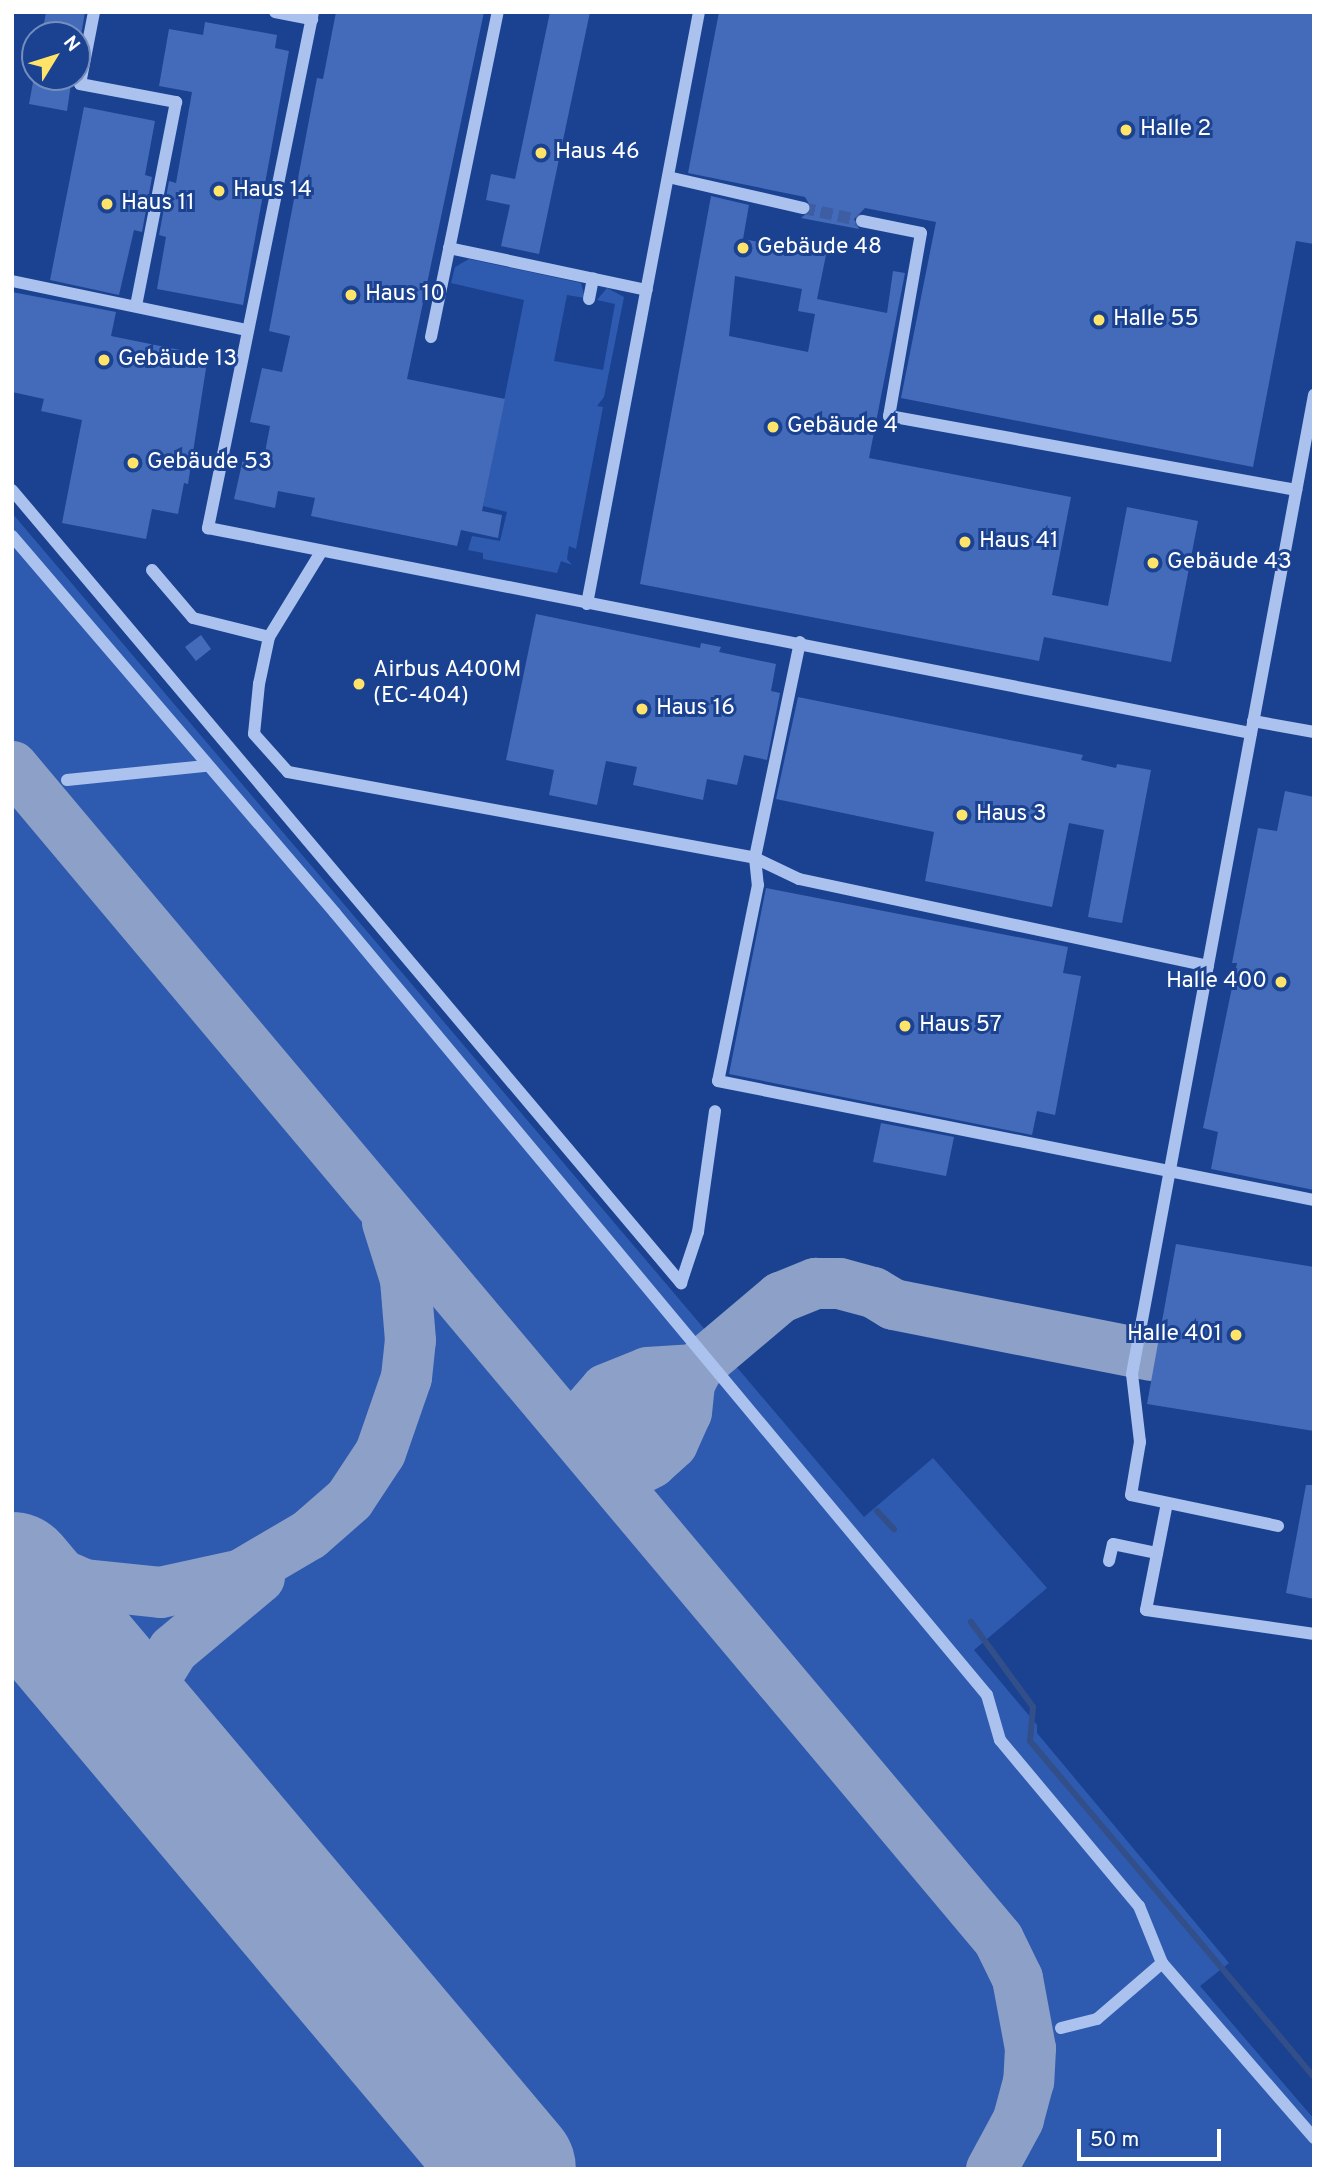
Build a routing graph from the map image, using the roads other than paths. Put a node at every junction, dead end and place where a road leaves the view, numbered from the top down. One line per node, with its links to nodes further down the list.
1 (94, 12): 14 (lane)
2 (275, 12): 5 (lane)
3 (498, 12): 9 (lane)
4 (699, 12): 6 (lane)
5 (312, 16): 15 (lane)
6 (668, 177): 7 (lane); 12 (lane)
7 (803, 208)
8 (862, 220): 19 (lane)
9 (449, 248): 10 (lane); 16 (lane)
10 (593, 278): 12 (lane); 13 (lane)
11 (12, 281): 14 (lane)
12 (646, 290): 23 (lane)
13 (589, 299)
14 (136, 305): 15 (lane)
15 (246, 330): 21 (lane)
16 (431, 337)
17 (1314, 396): 19 (lane)
18 (12, 490): 32 (lane)
19 (1296, 490): 26 (lane)
20 (12, 536): 28 (lane)
21 (321, 552): 23 (lane); 24 (lane)
22 (152, 570): 24 (lane)
23 (587, 604): 25 (lane)
24 (269, 637): 30 (lane)
25 (800, 642): 26 (lane); 30 (lane)
26 (1252, 727): 27 (lane); 31 (lane)
27 (1314, 732)
28 (206, 766): 29 (lane); 40 (lane)
29 (67, 780)
30 (755, 858): 31 (lane); 33 (lane)
31 (1208, 966): 33 (lane)
32 (715, 1111)
33 (1169, 1172): 34 (lane); 35 (lane)
34 (1314, 1200)
35 (1167, 1503): 36 (lane); 37 (lane)
36 (1278, 1526)
37 (1157, 1553): 38 (lane); 39 (lane)
38 (1109, 1561)
39 (1314, 1634)
40 (1162, 1963): 41 (lane); 42 (lane)
41 (1061, 2028)
42 (1314, 2138)

